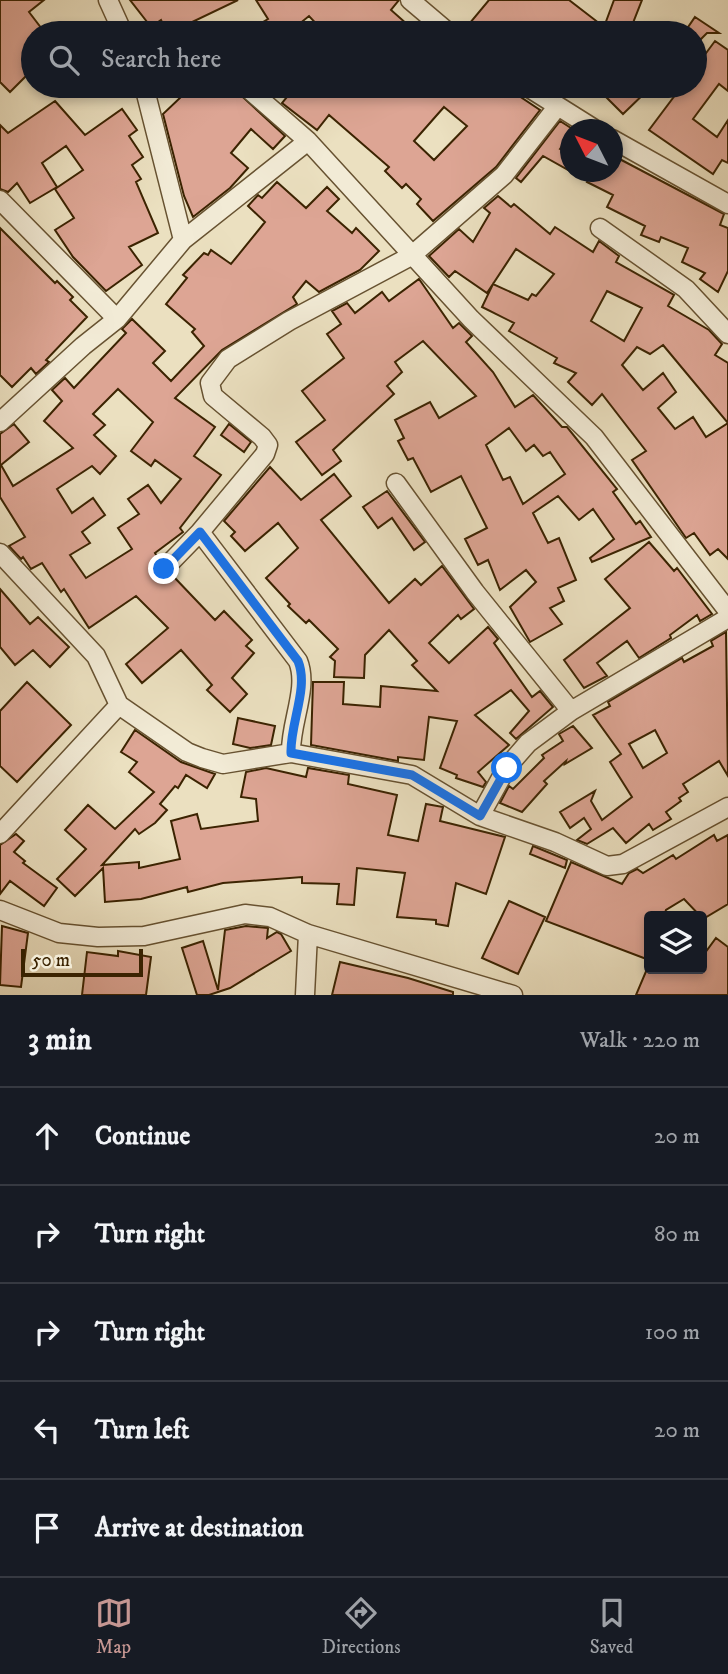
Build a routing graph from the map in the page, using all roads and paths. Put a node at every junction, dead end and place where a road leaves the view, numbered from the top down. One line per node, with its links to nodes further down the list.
1 (108, 0): 3 (street)
2 (410, 0): 4 (street)
3 (118, 21)
4 (435, 21)
5 (147, 98): 15 (street)
6 (259, 98): 10 (street)
7 (544, 98): 8 (street)
8 (557, 107): 9 (street); 16 (street)
9 (577, 119)
10 (308, 141): 15 (street); 16 (street)
11 (623, 145): 13 (street)
12 (0, 200): 17 (street)
13 (728, 204)
14 (600, 228): 18 (street)
15 (183, 240): 17 (street)
16 (411, 256): 21 (street); 24 (street)
17 (117, 319): 19 (street)
18 (728, 334)
19 (0, 422)
20 (396, 483): 27 (street)
21 (200, 532): 23 (street); 28 (street)
22 (0, 552): 26 (street)
23 (164, 569)
24 (728, 611)
25 (728, 618): 27 (street)
26 (119, 705): 28 (street); 31 (street)
27 (572, 712): 30 (street)
28 (291, 753): 30 (street)
29 (728, 807): 30 (street)
30 (480, 816)
31 (0, 834)
32 (0, 910): 33 (street)
33 (308, 934): 34 (street); 35 (street)
34 (305, 995)
35 (513, 995)

